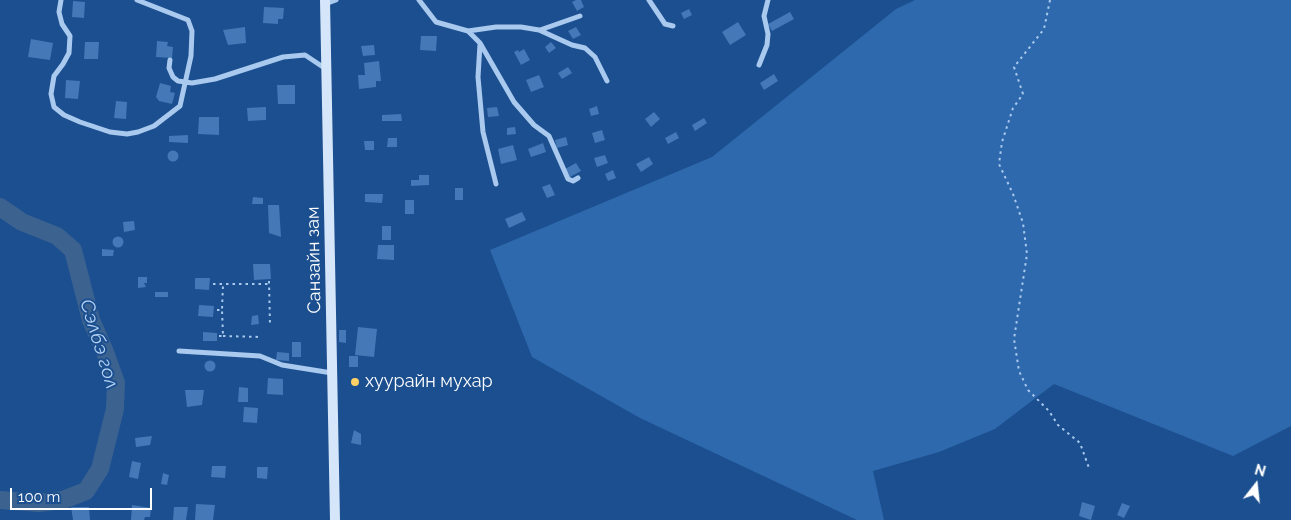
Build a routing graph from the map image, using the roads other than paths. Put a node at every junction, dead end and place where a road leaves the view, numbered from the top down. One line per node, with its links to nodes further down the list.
1 (61, 0): 17 (street)
2 (137, 0): 17 (street)
3 (336, 0): 7 (street)
4 (419, 0): 11 (street)
5 (649, 0): 9 (street)
6 (768, 0): 14 (street)
7 (325, 2): 15 (main road, Санзайн зам)
8 (580, 16): 10 (street)
9 (673, 26)
10 (539, 30): 11 (street); 16 (street)
11 (468, 31): 12 (street)
12 (480, 43): 18 (street); 19 (street)
13 (170, 60): 17 (street)
14 (758, 65)
15 (327, 69): 17 (street); 21 (main road, Санзайн зам)
16 (607, 81)
17 (185, 82)
18 (578, 178)
19 (496, 184)
20 (179, 351): 21 (street)
21 (332, 373): 22 (main road, Санзайн зам)
22 (335, 520)

